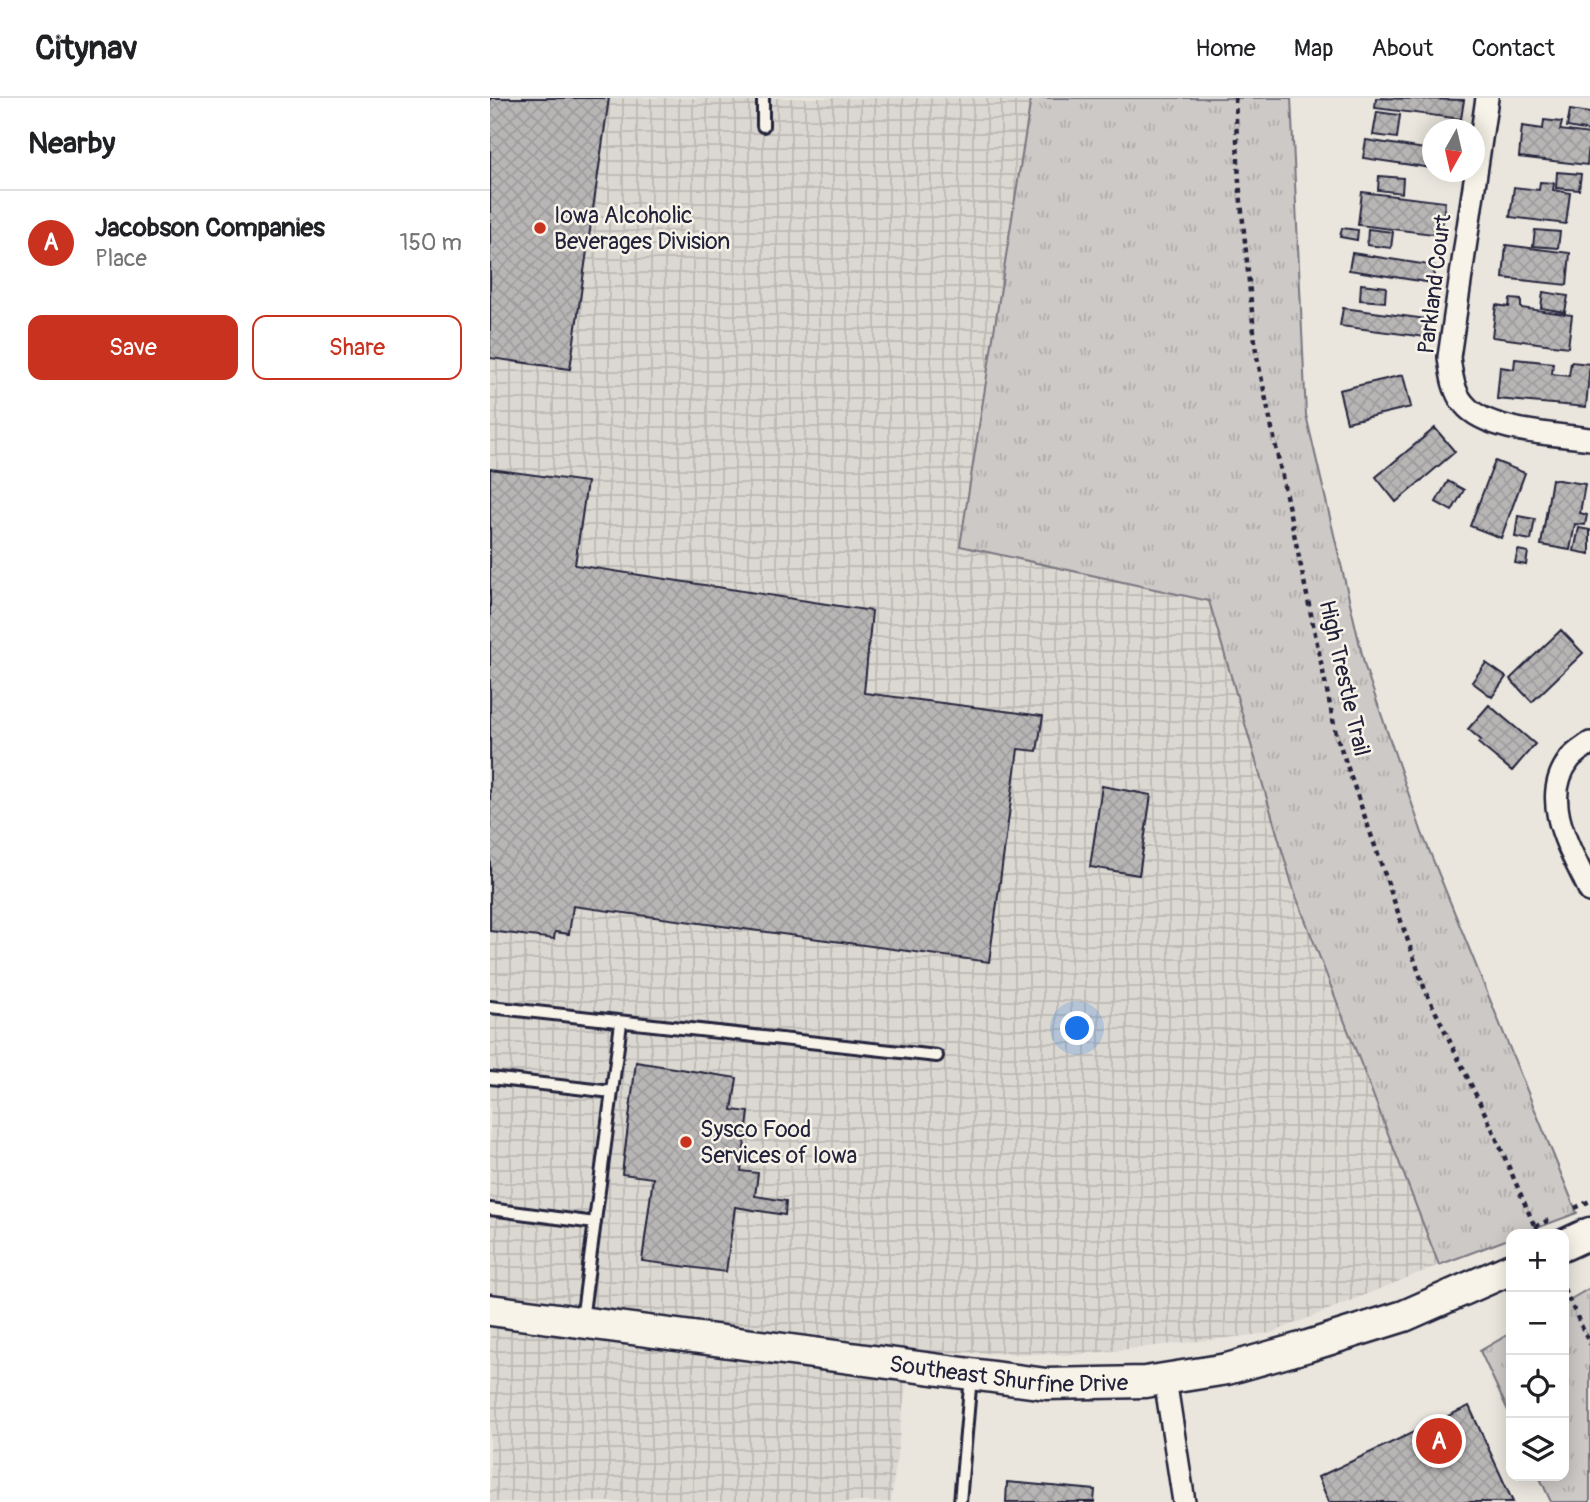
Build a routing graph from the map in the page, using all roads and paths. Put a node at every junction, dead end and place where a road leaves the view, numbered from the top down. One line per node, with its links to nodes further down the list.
1 (763, 98): 4 (lane)
2 (1235, 98): 15 (path, High Trestle Trail)
3 (1487, 98): 5 (street, Parkland Court)
4 (763, 126)
5 (1590, 439)
6 (1590, 743): 7 (street)
7 (1590, 891)
8 (490, 1007): 9 (lane)
9 (621, 1023): 10 (lane); 12 (lane)
10 (937, 1056)
11 (490, 1078): 12 (lane)
12 (612, 1092): 14 (lane)
13 (490, 1209): 14 (lane)
14 (595, 1223): 21 (lane)
15 (1536, 1229)
16 (1590, 1233): 17 (street)
17 (1569, 1243)
18 (1506, 1271): 24 (street, Southeast Shurfine Drive)
19 (1565, 1292): 22 (path)
20 (490, 1310): 21 (street, Southeast Shurfine Drive)
21 (582, 1323): 23 (street, Southeast Shurfine Drive)
22 (1590, 1344)
23 (971, 1374): 24 (street, Southeast Shurfine Drive); 25 (lane)
24 (1165, 1379): 26 (street)
25 (960, 1502)
26 (1184, 1502)

